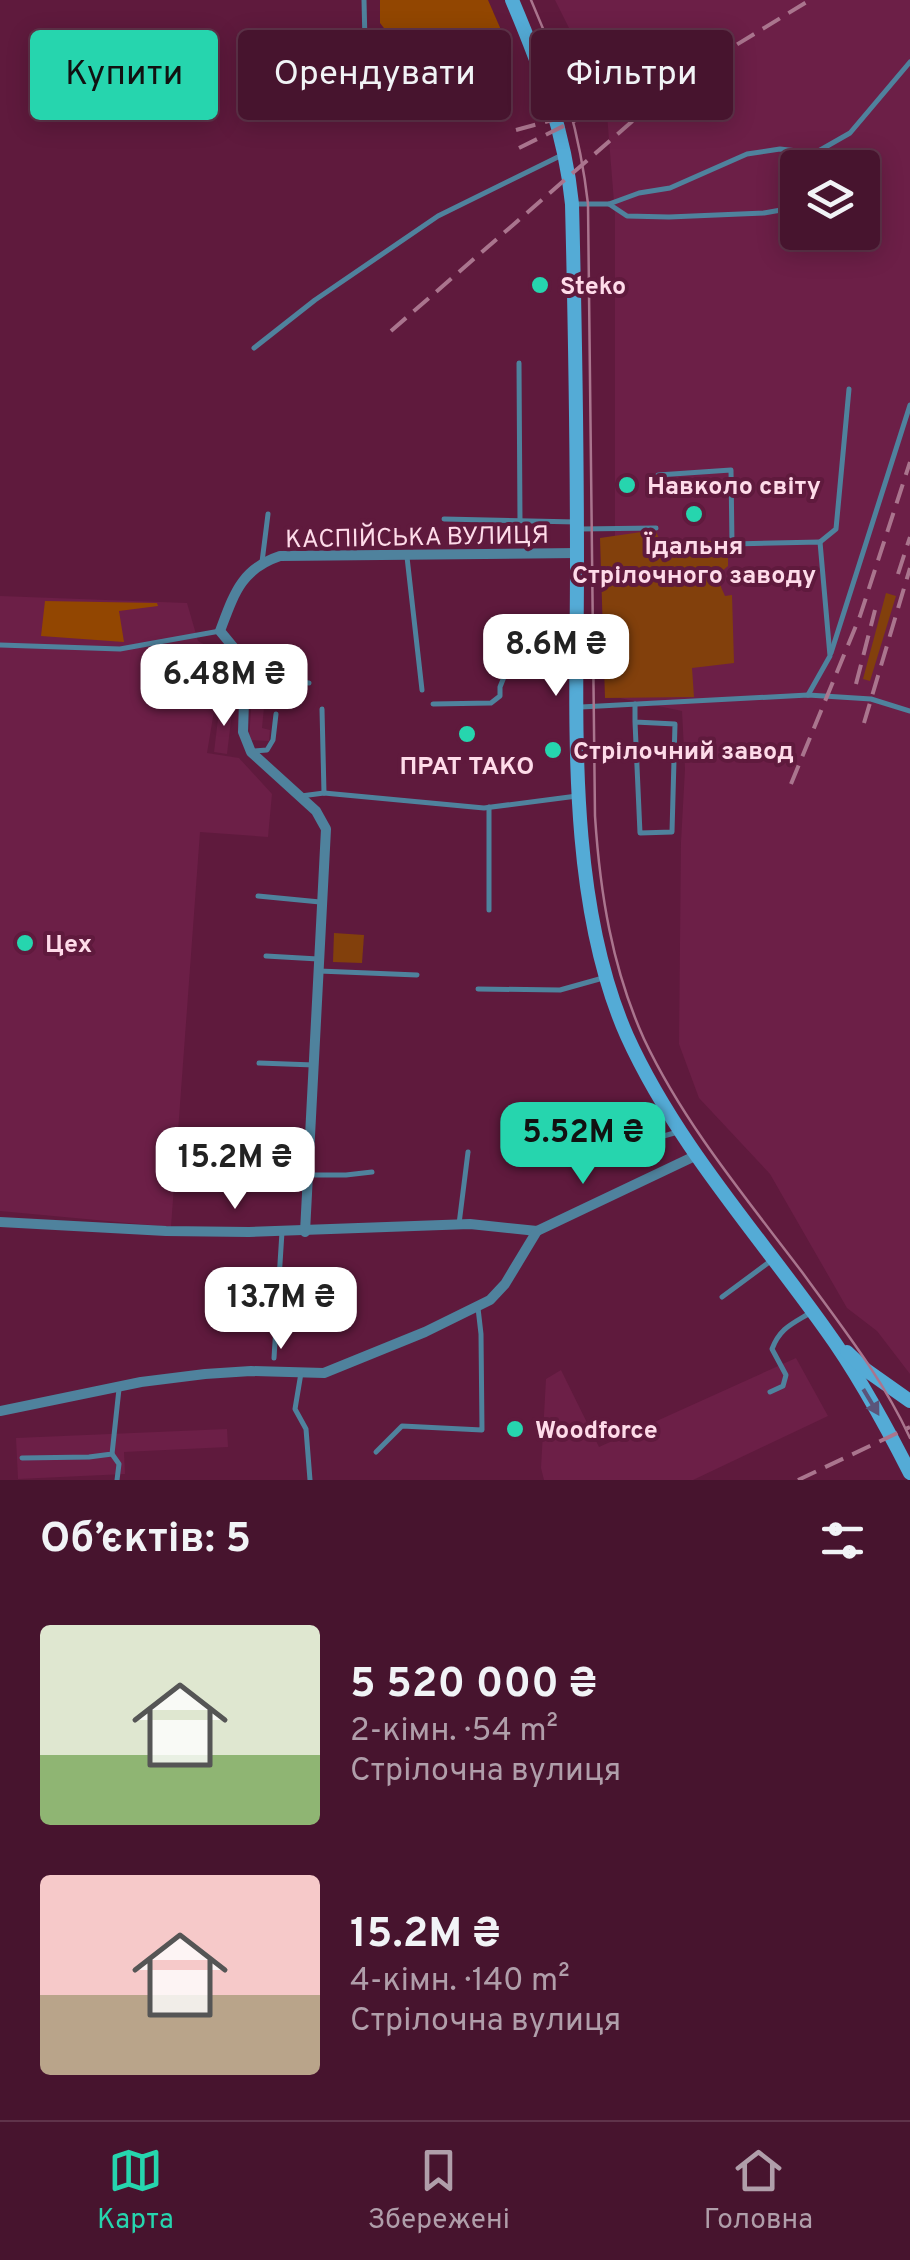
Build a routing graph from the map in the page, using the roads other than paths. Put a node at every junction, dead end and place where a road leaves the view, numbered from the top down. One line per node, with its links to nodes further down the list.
1 (364, 0): 3 (lane)
2 (512, 0): 7 (main road)
3 (364, 30)
4 (910, 62): 6 (lane)
5 (789, 150): 9 (lane)
6 (820, 150)
7 (564, 154): 8 (main road); 11 (lane)
8 (572, 204): 9 (lane); 19 (main road)
9 (608, 204): 10 (lane)
10 (780, 211)
11 (254, 348)
12 (518, 363): 18 (lane)
13 (849, 389): 21 (lane)
14 (910, 405): 27 (lane)
15 (658, 474): 21 (lane)
16 (268, 514): 24 (lane)
17 (444, 519): 18 (lane)
18 (520, 521): 19 (lane)
19 (577, 525): 20 (lane); 22 (main road)
20 (656, 528)
21 (820, 542): 27 (lane)
22 (577, 553): 23 (street, КАСПІЙСЬКА ВУЛИЦЯ); 28 (main road)
23 (406, 554): 24 (street, КАСПІЙСЬКА ВУЛИЦЯ); 31 (lane)
24 (262, 562): 25 (street, КАСПІЙСЬКА ВУЛИЦЯ)
25 (220, 630): 26 (lane); 29 (street)
26 (0, 645)
27 (830, 656): 32 (lane)
28 (577, 660): 33 (lane); 35 (main road)
29 (246, 676): 30 (lane); 40 (street)
30 (309, 683)
31 (422, 690)
32 (808, 695): 34 (lane); 37 (lane)
33 (433, 704)
34 (635, 704): 35 (lane); 39 (lane)
35 (578, 707): 42 (main road)
36 (322, 709): 41 (lane)
37 (910, 711)
38 (276, 714): 40 (lane)
39 (635, 722): 39 (lane)
40 (251, 752): 43 (street)
41 (324, 793): 43 (lane); 44 (lane)
42 (580, 795): 44 (lane); 51 (main road)
43 (301, 796): 46 (street)
44 (489, 807): 47 (lane)
45 (258, 896): 46 (lane)
46 (322, 902): 49 (street)
47 (490, 910)
48 (266, 956): 49 (lane)
49 (319, 965): 50 (lane); 54 (street)
50 (417, 974)
51 (606, 977): 52 (lane); 55 (main road)
52 (478, 989)
53 (259, 1062): 54 (lane)
54 (314, 1065): 60 (street)
55 (681, 1131): 56 (lane); 59 (main road)
56 (555, 1140)
57 (232, 1151): 60 (lane)
58 (468, 1152): 63 (lane)
59 (697, 1155): 64 (street); 67 (main road)
60 (308, 1169): 61 (lane); 66 (street)
61 (372, 1172)
62 (0, 1222): 65 (street)
63 (459, 1224): 64 (street); 66 (street)
64 (537, 1230): 69 (street)
65 (282, 1232): 66 (street); 72 (lane)
66 (304, 1232)
67 (774, 1259): 68 (lane); 70 (main road)
68 (722, 1297)
69 (478, 1306): 73 (street); 78 (lane)
70 (812, 1312): 71 (main road); 75 (lane)
71 (829, 1334): 76 (main road); 81 (main road, one-way to 81)
72 (274, 1358)
73 (301, 1372): 74 (street); 83 (lane)
74 (120, 1386): 77 (street); 79 (lane)
75 (770, 1392)
76 (910, 1402)
77 (0, 1410)
78 (376, 1452)
79 (112, 1454): 80 (lane); 82 (lane)
80 (22, 1458)
81 (910, 1473)
82 (117, 1480)
83 (310, 1480)

